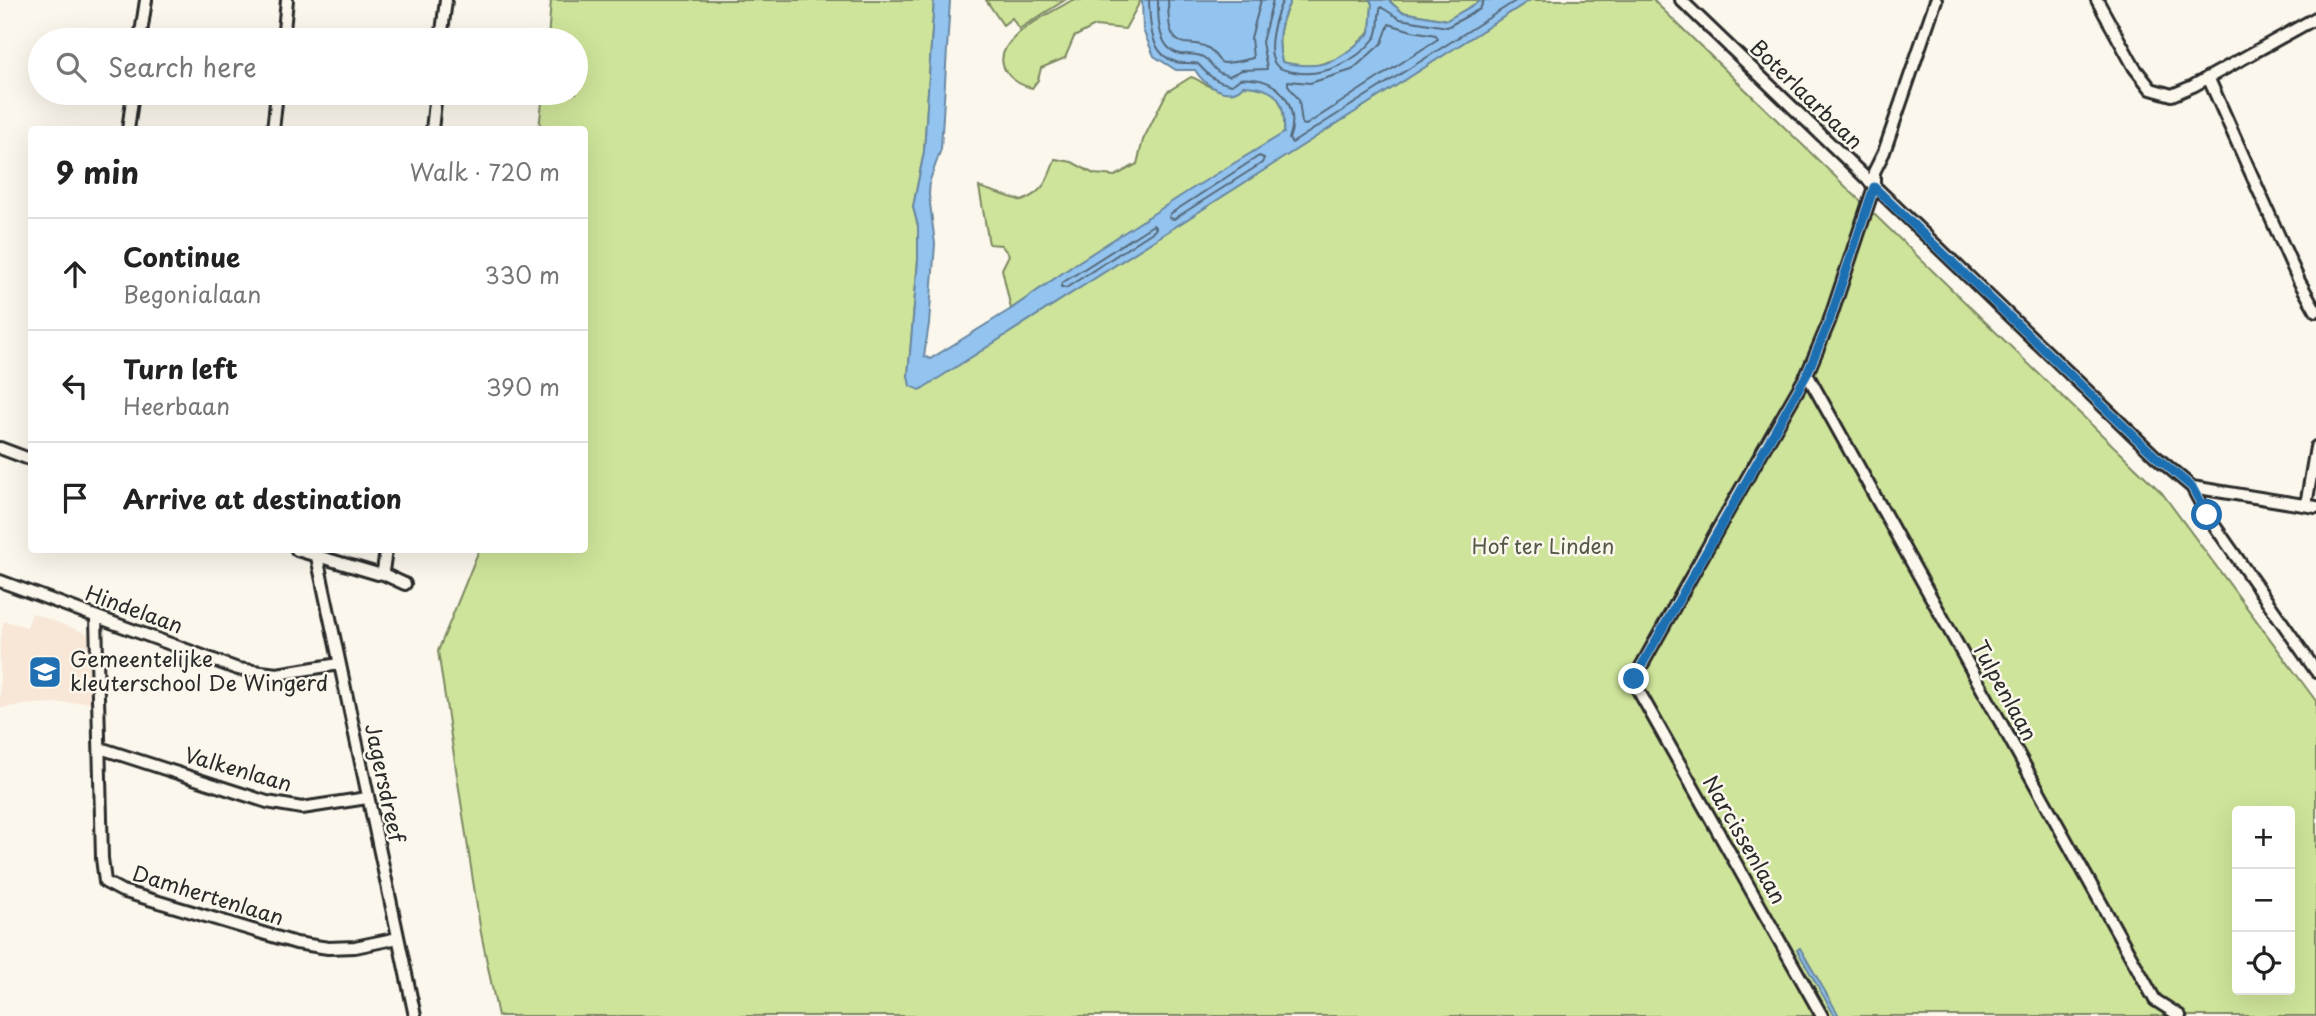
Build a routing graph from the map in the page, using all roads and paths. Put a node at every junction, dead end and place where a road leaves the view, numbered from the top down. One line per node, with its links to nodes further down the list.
1 (146, 0): 8 (street)
2 (287, 0): 9 (street)
3 (446, 0): 10 (street)
4 (1681, 0): 18 (street, Boterlaarbaan)
5 (1936, 0): 18 (street)
6 (2097, 0): 11 (street)
7 (2316, 18): 11 (street)
8 (142, 28)
9 (284, 28)
10 (442, 28)
11 (2208, 77): 19 (street)
12 (131, 105): 15 (street)
13 (276, 105): 16 (street)
14 (435, 105): 17 (street)
15 (129, 126)
16 (273, 126)
17 (432, 126)
18 (1874, 187): 20 (street); 24 (street, Boterlaarbaan)
19 (2316, 311)
20 (1807, 374): 38 (street, Tulpenlaan); 40 (street, Narcissenlaan)
21 (2316, 447): 25 (street)
22 (0, 448): 23 (street)
23 (28, 458)
24 (2192, 487): 25 (street); 34 (street)
25 (2311, 506)
26 (306, 553): 28 (street)
27 (385, 553): 29 (street)
28 (317, 557): 29 (street); 33 (street, Jagersdreef)
29 (382, 572): 31 (street)
30 (0, 581): 32 (street, Hindelaan)
31 (405, 584)
32 (96, 617): 33 (street, Hindelaan); 35 (street, Damhertenlaan)
33 (340, 664): 36 (street, Jagersdreef)
34 (2316, 671)
35 (100, 748): 36 (street, Valkenlaan); 37 (street, Damhertenlaan)
36 (368, 798): 37 (street, Jagersdreef)
37 (398, 938): 39 (street, Jagersdreef)
38 (2168, 1009): 41 (street); 42 (street, Tulpenlaan)
39 (415, 1016)
40 (1822, 1016)
41 (2156, 1016)
42 (2180, 1016)

